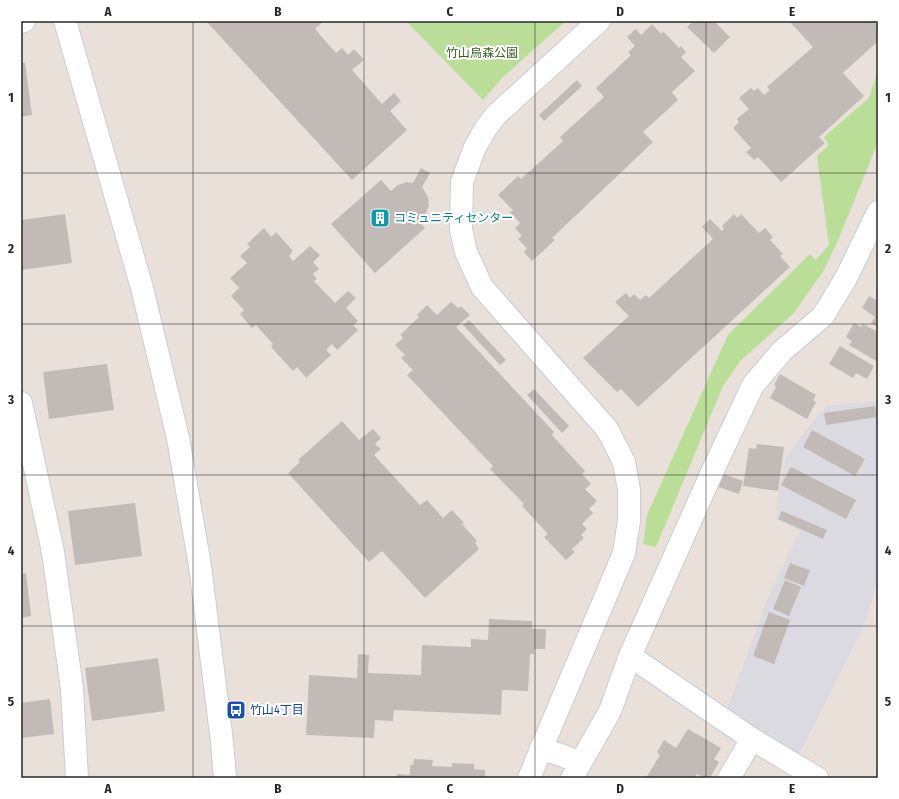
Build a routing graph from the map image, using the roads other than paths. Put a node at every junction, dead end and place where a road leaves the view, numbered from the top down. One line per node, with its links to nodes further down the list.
1 (24, 21): 4 (street)
2 (65, 21): 12 (street)
3 (599, 21): 9 (street)
4 (21, 22)
5 (878, 212): 7 (street)
6 (21, 403): 11 (street)
7 (630, 656): 8 (street); 10 (street)
8 (752, 740): 14 (street); 15 (street)
9 (541, 748): 10 (street); 13 (street)
10 (576, 770)
11 (77, 778)
12 (225, 778)
13 (529, 778)
14 (729, 778)
15 (817, 778)

